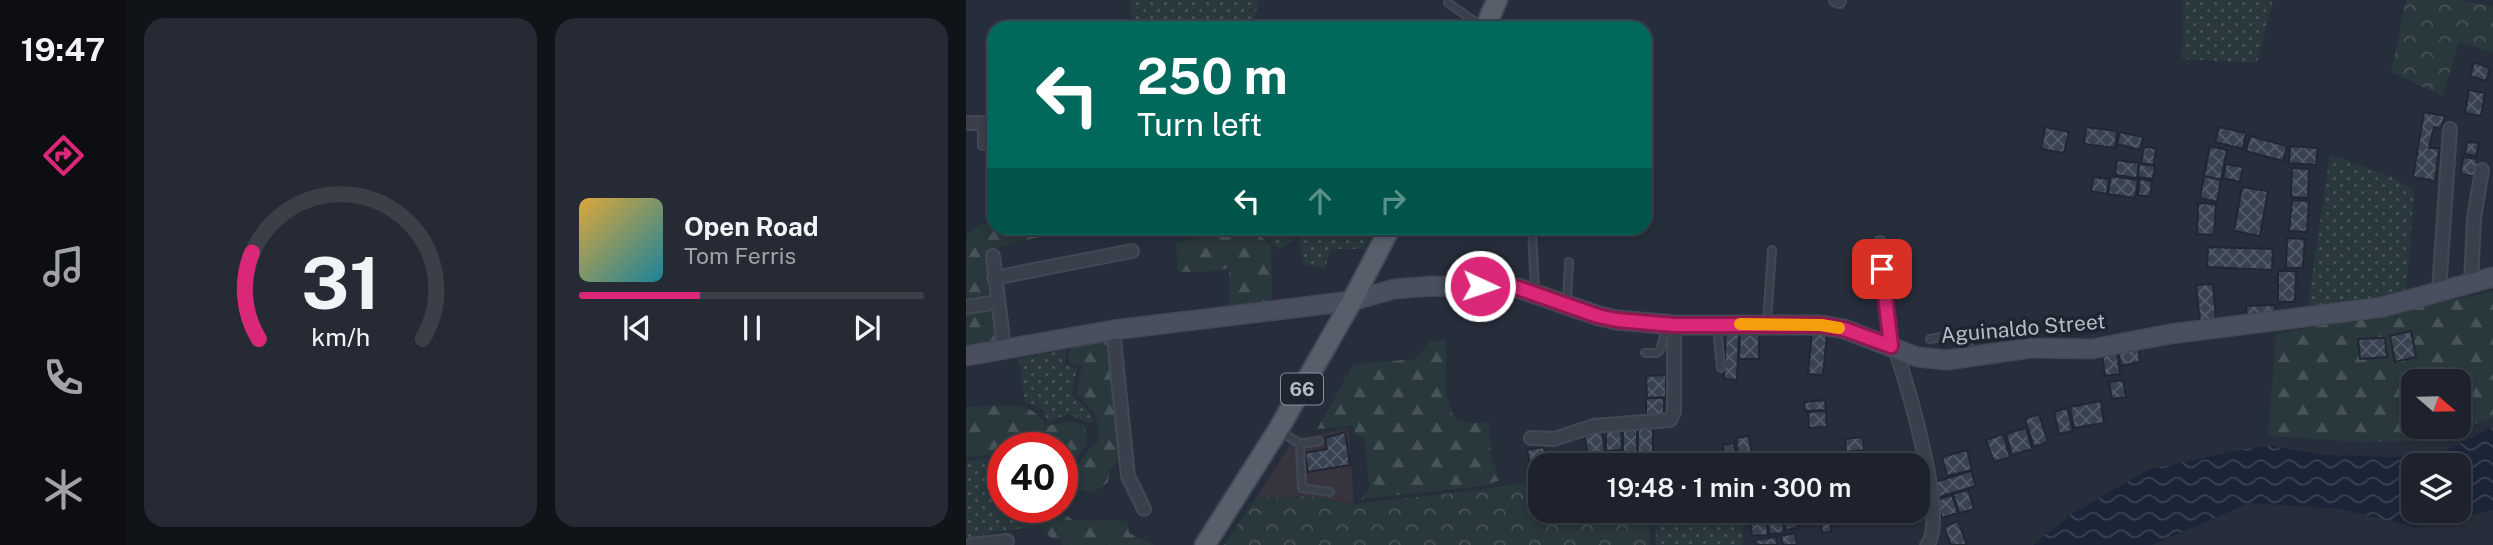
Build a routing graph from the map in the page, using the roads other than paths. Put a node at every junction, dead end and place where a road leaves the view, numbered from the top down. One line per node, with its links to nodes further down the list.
1 (1497, 0): 4 (main road)
2 (1448, 2): 3 (lane)
3 (1475, 21)
4 (1488, 21)
5 (966, 123): 6 (street)
6 (987, 123)
7 (987, 127): 9 (lane)
8 (2450, 129): 21 (street)
9 (982, 146)
10 (2482, 170): 20 (street)
11 (1387, 235): 23 (main road, 66)
12 (1532, 235): 22 (lane)
13 (1880, 243): 32 (street)
14 (1132, 250): 19 (street)
15 (1772, 250): 28 (lane)
16 (993, 256): 19 (street)
17 (1569, 262): 25 (lane)
18 (2493, 277): 20 (street, Aguinaldo Street)
19 (994, 278): 24 (street)
20 (2471, 283): 21 (street, Aguinaldo Street)
21 (2439, 291): 36 (street, Aguinaldo Street)
22 (1535, 294): 23 (street, Aguinaldo Street); 25 (street, Aguinaldo Street)
23 (1352, 301): 30 (street, Aguinaldo Street); 38 (main road, 66)
24 (997, 302): 26 (street); 33 (street)
25 (1567, 304): 27 (street, Aguinaldo Street)
26 (966, 307)
27 (1671, 324): 29 (street, Aguinaldo Street); 34 (lane); 39 (street)
28 (1767, 324): 29 (street, Aguinaldo Street); 32 (street, Aguinaldo Street)
29 (1717, 325): 37 (lane)
30 (1113, 330): 33 (street, Aguinaldo Street); 43 (street)
31 (1930, 339): 36 (lane)
32 (1893, 347): 36 (street, Aguinaldo Street); 47 (street)
33 (1004, 348): 35 (street, Aguinaldo Street)
34 (1645, 353)
35 (966, 356)
36 (1972, 357)
37 (1721, 368)
38 (1278, 430): 41 (lane); 45 (main road, 66)
39 (1531, 439)
40 (1319, 441): 41 (lane)
41 (1300, 444): 42 (lane)
42 (1331, 492)
43 (1144, 509)
44 (1007, 541): 46 (street)
45 (1211, 542)
46 (972, 545)
47 (1927, 545)

